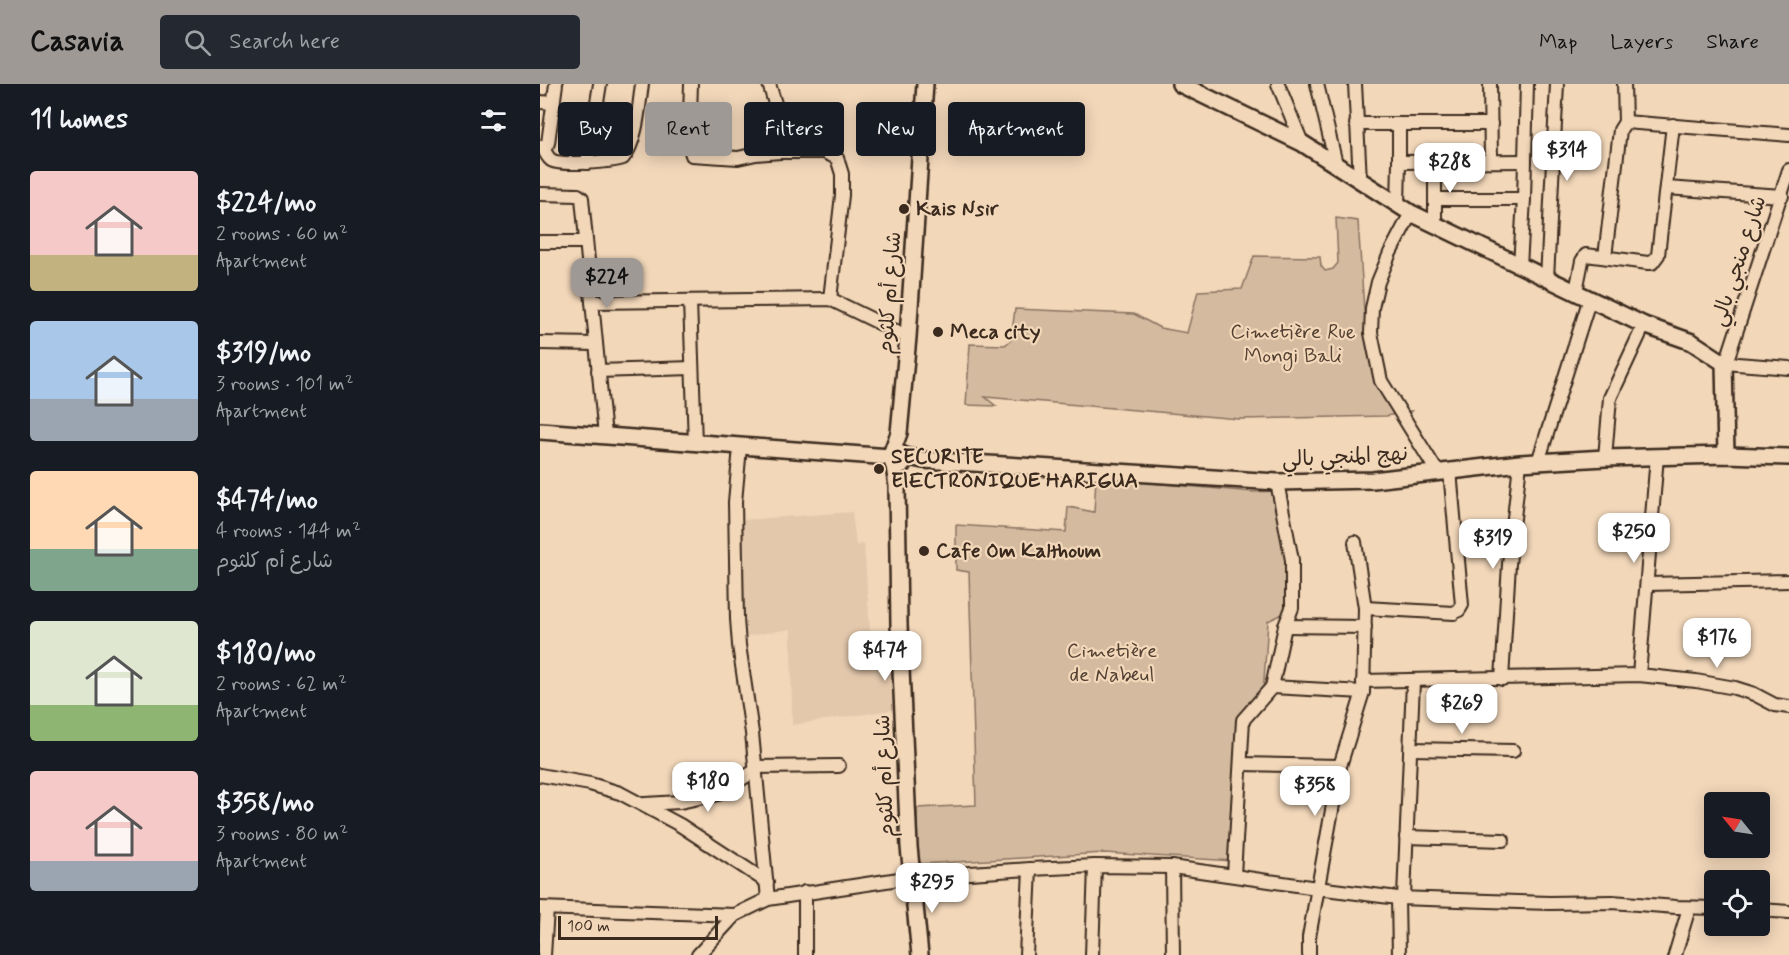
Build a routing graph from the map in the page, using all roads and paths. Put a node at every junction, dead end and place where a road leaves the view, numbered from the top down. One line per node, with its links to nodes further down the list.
1 (556, 84): 17 (street)
2 (600, 84): 31 (street)
3 (642, 84): 31 (street)
4 (692, 84): 26 (street)
5 (769, 84): 16 (street)
6 (925, 84): 53 (street, شارع أم كلثوم)
7 (1179, 84): 24 (street)
8 (1280, 84): 24 (street)
9 (1317, 84): 33 (street)
10 (1355, 84): 19 (street)
11 (1490, 84): 21 (street)
12 (1527, 84): 29 (street)
13 (1557, 84): 47 (street)
14 (1624, 84): 18 (street)
15 (540, 102): 17 (street)
16 (775, 102)
17 (554, 103): 25 (street)
18 (1625, 122): 22 (street); 45 (street)
19 (1356, 124): 20 (street); 35 (street)
20 (1399, 124): 21 (street); 30 (street)
21 (1491, 124): 28 (street)
22 (1673, 125): 23 (street); 36 (street)
23 (1789, 135)
24 (1302, 143): 33 (street)
25 (542, 147): 31 (street)
26 (747, 156)
27 (833, 156): 49 (street)
28 (1491, 161): 29 (street); 32 (street)
29 (1525, 161): 40 (street)
30 (1399, 162): 32 (street); 41 (street)
31 (587, 163)
32 (1435, 163): 39 (street)
33 (1336, 164): 35 (street)
34 (1789, 171): 38 (street, شارع منجي بالي)
35 (1360, 180): 41 (street)
36 (1666, 188): 38 (street); 45 (street)
37 (540, 194): 44 (street)
38 (1782, 196): 56 (street, شارع منجي بالي)
39 (1435, 199): 40 (street); 42 (street)
40 (1524, 199): 46 (street)
41 (1404, 210): 42 (street); 71 (street)
42 (1434, 225): 46 (street)
43 (540, 242): 44 (street)
44 (586, 242): 51 (street)
45 (1605, 257): 48 (street)
46 (1520, 266): 47 (street)
47 (1547, 279): 48 (street)
48 (1583, 295): 52 (street); 69 (street)
49 (830, 299): 50 (street); 53 (street)
50 (690, 301): 51 (street); 57 (street)
51 (592, 302): 55 (street)
52 (1644, 325): 56 (street); 67 (street)
53 (908, 337): 68 (street, شارع أم كلثوم)
54 (540, 343): 55 (street)
55 (596, 344): 59 (street)
56 (1724, 363): 58 (street); 64 (street)
57 (692, 368): 59 (street); 62 (street)
58 (1789, 368)
59 (598, 370): 61 (street)
60 (540, 431): 61 (street)
61 (604, 436): 62 (street)
62 (695, 443): 63 (street)
63 (740, 447): 68 (street); 90 (street)
64 (1726, 455): 65 (street, نهج المنجي بالي); 66 (street, نهج المنجي بالي)
65 (1657, 456): 67 (street, نهج المنجي بالي); 75 (street)
66 (1789, 457)
67 (1605, 458): 69 (street, نهج المنجي بالي)
68 (898, 460): 72 (street, نهج المنجي بالي); 99 (street, شارع أم كلثوم)
69 (1538, 462): 70 (street, نهج المنجي بالي)
70 (1520, 463): 71 (street, نهج المنجي بالي); 80 (street)
71 (1444, 472): 72 (street, نهج المنجي بالي); 76 (street)
72 (1277, 482): 77 (street)
73 (1355, 542): 76 (street)
74 (1789, 581): 75 (street)
75 (1647, 584): 79 (street)
76 (1365, 608): 78 (street)
77 (1285, 626): 78 (street); 83 (street)
78 (1365, 627): 82 (street)
79 (1639, 675): 80 (street); 84 (street)
80 (1502, 679): 81 (street)
81 (1413, 682): 82 (street); 85 (street)
82 (1363, 686): 83 (street); 89 (street)
83 (1272, 687): 87 (street)
84 (1789, 707)
85 (1411, 749): 86 (street); 93 (street)
86 (1513, 751)
87 (1241, 764): 89 (street); 98 (street)
88 (839, 766): 90 (street)
89 (1340, 766): 101 (street)
90 (756, 769): 92 (street); 100 (street)
91 (540, 775): 92 (street)
92 (644, 804): 100 (street)
93 (1407, 837): 94 (street); 103 (street)
94 (1503, 840)
95 (1095, 866): 96 (street); 97 (street); 116 (street)
96 (1172, 867): 98 (street); 117 (street)
97 (1030, 869): 99 (street); 115 (street)
98 (1234, 875): 101 (street)
99 (912, 877): 102 (street); 114 (street, شارع أم كلثوم)
100 (767, 882): 104 (street)
101 (1317, 888): 103 (street); 118 (street)
102 (805, 892): 104 (street); 113 (street)
103 (1401, 897): 106 (street); 119 (street)
104 (768, 898): 110 (street)
105 (543, 908): 110 (street); 111 (street)
106 (1689, 908): 107 (street); 120 (street)
107 (1704, 908)
108 (1770, 911): 109 (street)
109 (1789, 912)
110 (735, 915): 112 (street)
111 (544, 955)
112 (698, 955)
113 (805, 955)
114 (920, 955)
115 (1026, 955)
116 (1092, 955)
117 (1173, 955)
118 (1309, 955)
119 (1399, 955)
120 (1675, 955)

